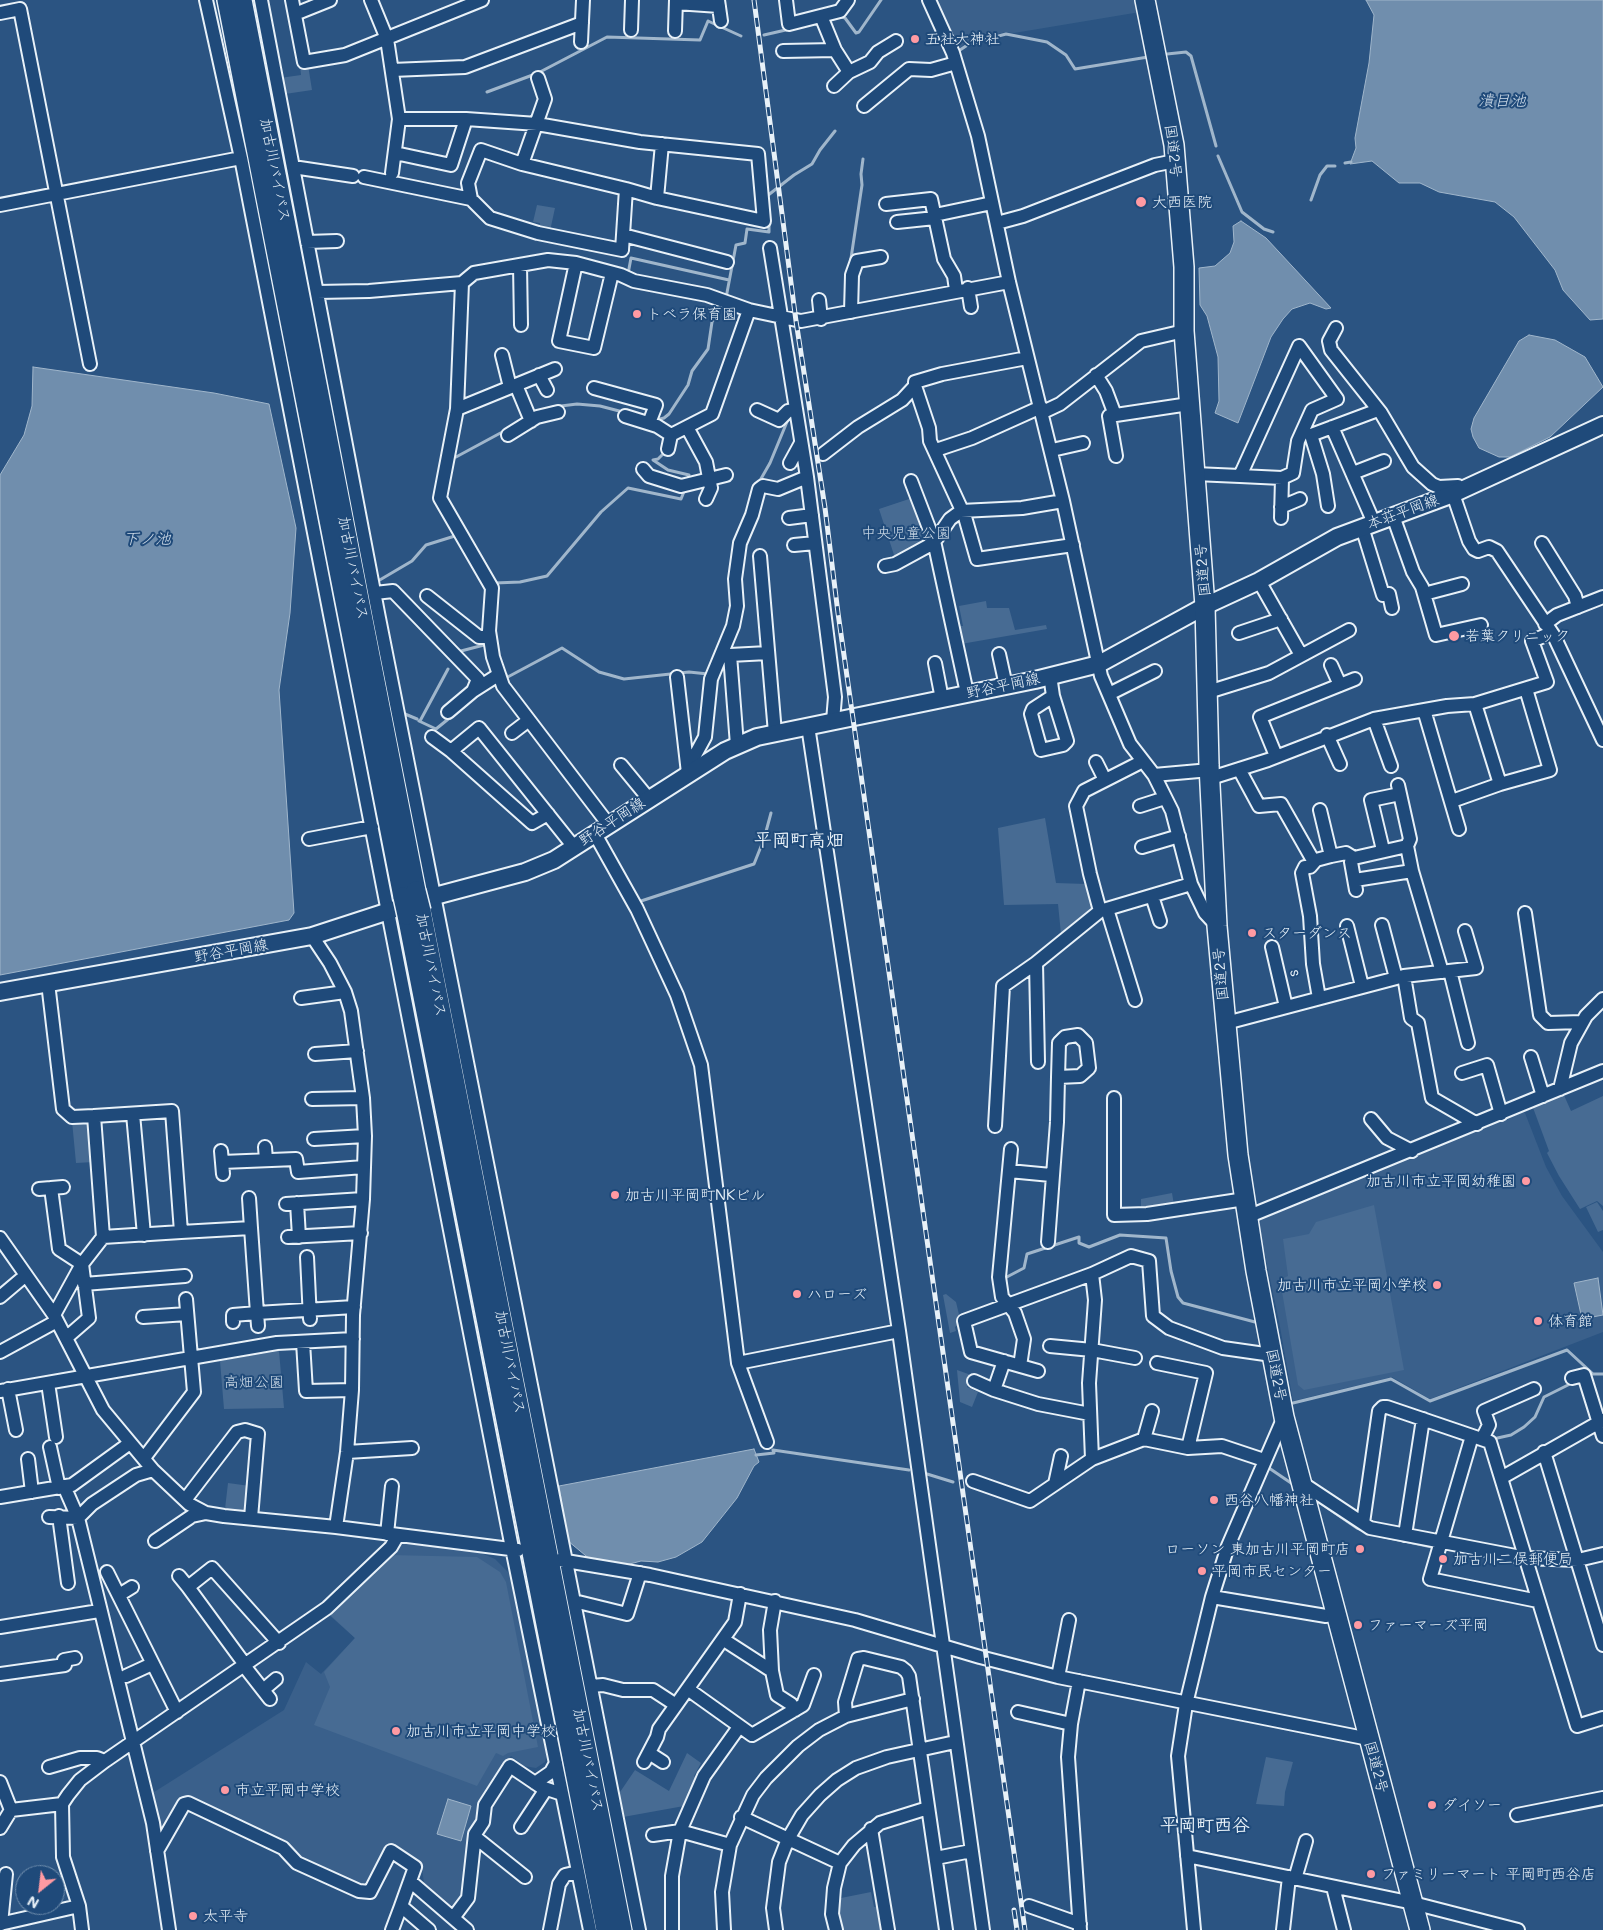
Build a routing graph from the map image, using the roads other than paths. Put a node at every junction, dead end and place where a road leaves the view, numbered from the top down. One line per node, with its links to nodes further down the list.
1 (206, 0): 40 (street)
2 (227, 0): 221 (highway, 加古川バイパス)
3 (242, 0): 221 (highway, 加古川バイパス)
4 (261, 0): 43 (street)
5 (292, 0): 18 (street)
6 (330, 0): 18 (street)
7 (371, 0): 25 (street)
8 (482, 0): 25 (street)
9 (583, 0): 21 (street)
10 (786, 0): 19 (street)
11 (848, 0): 19 (street)
12 (930, 0): 29 (street)
13 (1145, 0): 41 (highway, 国道2号)
14 (676, 2): 16 (street); 23 (street)
15 (628, 3): 22 (street)
16 (718, 3): 20 (street)
17 (0, 13): 46 (street)
18 (295, 14): 25 (street)
19 (822, 16): 27 (street)
20 (721, 21)
21 (582, 23): 26 (street); 30 (street)
22 (631, 30)
23 (675, 31)
24 (880, 35): 31 (street)
25 (387, 38): 30 (street)
26 (581, 42)
27 (835, 50): 28 (street); 31 (street)
28 (783, 51)
29 (956, 63): 34 (street); 49 (street)
30 (392, 70): 35 (street)
31 (849, 72): 33 (street)
32 (537, 78): 37 (street)
33 (834, 86)
34 (864, 106)
35 (399, 119): 36 (street); 39 (street)
36 (466, 119): 37 (street); 39 (street)
37 (537, 124): 38 (street); 42 (street)
38 (662, 144): 47 (street); 47 (street)
39 (395, 153): 44 (street)
40 (241, 158): 46 (street); 205 (street)
41 (1175, 161): 54 (street); 76 (highway, 国道2号)
42 (522, 164): 45 (street); 48 (street)
43 (293, 167): 48 (street); 56 (street)
44 (392, 173)
45 (626, 189): 47 (street); 55 (street)
46 (57, 194): 51 (street); 79 (street)
47 (657, 198)
48 (471, 199): 55 (street)
49 (992, 203): 52 (street); 54 (street)
50 (886, 204): 52 (street)
51 (0, 205)
52 (935, 217): 53 (street); 66 (street)
53 (897, 222)
54 (997, 223): 64 (street)
55 (623, 235): 60 (street)
56 (307, 242): 57 (street); 67 (street)
57 (336, 242)
58 (768, 256): 72 (street)
59 (881, 257): 71 (street)
60 (727, 262)
61 (576, 264): 62 (street); 63 (street); 63 (street)
62 (520, 265): 65 (street); 74 (street)
63 (612, 273): 70 (street)
64 (1009, 282): 66 (street); 78 (street)
65 (462, 283): 67 (street); 88 (street)
66 (962, 289): 69 (street); 71 (street)
67 (317, 292): 140 (street)
68 (819, 300): 73 (street)
69 (971, 307)
70 (749, 310): 72 (street); 99 (street)
71 (851, 312): 73 (street)
72 (780, 318): 73 (street); 90 (street)
73 (821, 319)
74 (521, 325)
75 (1336, 328): 92 (street)
76 (1184, 331): 82 (street); 87 (highway, 国道2号)
77 (502, 355): 83 (street)
78 (1027, 358): 84 (street); 91 (street)
79 (90, 364)
80 (554, 368): 81 (street)
81 (534, 373): 83 (street); 86 (street)
82 (1096, 375): 91 (street); 95 (street)
83 (513, 386): 88 (street); 96 (street)
84 (915, 386): 106 (street); 108 (street)
85 (594, 388): 97 (street)
86 (546, 390)
87 (1190, 404): 95 (street); 114 (highway, 国道2号)
88 (457, 409): 152 (street)
89 (757, 410): 90 (street)
90 (796, 410): 103 (street)
91 (1042, 410): 106 (street); 107 (street)
92 (1378, 410): 100 (street); 121 (street)
93 (558, 412): 96 (street)
94 (625, 416): 97 (street)
95 (1115, 416): 109 (street)
96 (530, 421): 101 (street)
97 (642, 425): 102 (street)
98 (1603, 425): 121 (main road, 本荘平岡線)
99 (687, 427): 102 (street); 119 (street)
100 (1332, 427): 113 (street); 125 (street)
101 (508, 435)
102 (671, 435): 105 (street)
103 (801, 443): 111 (street); 117 (street)
104 (1083, 443): 107 (street)
105 (668, 449)
106 (936, 450): 126 (street)
107 (1052, 450): 124 (street)
108 (823, 454)
109 (1116, 456)
110 (1384, 461): 113 (street)
111 (790, 463)
112 (643, 469): 119 (street)
113 (1353, 473): 130 (street)
114 (1195, 474): 116 (street); 144 (highway, 国道2号)
115 (726, 475): 119 (street)
116 (1240, 476): 118 (street); 118 (street)
117 (807, 477): 127 (street); 194 (street)
118 (1282, 478): 123 (street)
119 (710, 479): 122 (street)
120 (911, 481): 131 (street)
121 (1457, 492): 128 (main road, 本荘平岡線); 149 (street)
122 (706, 499)
123 (1300, 499)
124 (1063, 501): 126 (street); 135 (street)
125 (1328, 506)
126 (961, 511): 131 (street); 135 (street)
127 (812, 515): 129 (street); 132 (street)
128 (1393, 516): 130 (main road, 本荘平岡線); 141 (street)
129 (788, 518)
130 (1368, 525): 138 (main road, 本荘平岡線); 146 (street)
131 (934, 541): 137 (street); 169 (street)
132 (815, 543): 134 (street); 178 (street)
133 (1542, 543): 145 (street)
134 (794, 545)
135 (1073, 545): 158 (street)
136 (760, 556): 153 (street)
137 (885, 566)
138 (1259, 581): 144 (main road, 本荘平岡線); 147 (street)
139 (1462, 584): 141 (street)
140 (375, 593): 167 (street); 219 (street)
141 (1424, 594): 148 (street)
142 (427, 596): 152 (street)
143 (1603, 597): 145 (street)
144 (1206, 606): 158 (main road, 野谷平岡線); 168 (highway, 国道2号)
145 (1578, 607): 149 (street)
146 (1392, 608)
147 (1281, 620): 151 (street); 156 (street)
148 (1480, 625)
149 (1548, 629): 166 (street); 184 (street)
150 (1349, 630): 155 (street)
151 (1239, 633)
152 (489, 637): 161 (street)
153 (768, 652): 181 (street); 185 (street)
154 (999, 654): 165 (street)
155 (1328, 654): 156 (street); 164 (street)
156 (1301, 655): 168 (street)
157 (935, 663): 172 (street)
158 (1099, 664): 160 (main road, 野谷平岡線); 170 (street)
159 (1155, 671): 170 (street)
160 (1050, 675): 165 (main road, 野谷平岡線); 171 (street)
161 (500, 677): 167 (street); 177 (street)
162 (1355, 679): 164 (street)
163 (674, 684): 194 (street)
164 (1340, 685): 187 (street)
165 (1006, 686): 169 (main road, 野谷平岡線)
166 (1526, 689): 173 (street); 198 (street)
167 (473, 691): 175 (street)
168 (1208, 692): 195 (highway, 国道2号)
169 (967, 693): 172 (main road, 野谷平岡線)
170 (1109, 694): 188 (street)
171 (1053, 696): 171 (street)
172 (942, 699): 178 (main road, 野谷平岡線)
173 (1475, 704): 174 (street); 198 (street)
174 (1424, 710): 176 (street); 201 (street)
175 (448, 712)
176 (1374, 719): 182 (street); 192 (street)
177 (529, 720): 180 (street); 206 (street)
178 (833, 721): 179 (main road, 野谷平岡線)
179 (808, 726): 181 (main road, 野谷平岡線); 302 (street)
180 (512, 733)
181 (775, 733): 185 (main road, 野谷平岡線)
182 (1326, 735): 187 (street); 191 (street)
183 (432, 737): 186 (street)
184 (1603, 740)
185 (737, 746): 194 (main road, 野谷平岡線)
186 (451, 751): 204 (street); 204 (street)
187 (1276, 756): 193 (street)
188 (1143, 761): 196 (street); 197 (street)
189 (1096, 762): 197 (street)
190 (621, 764): 200 (street)
191 (1340, 764)
192 (1391, 766)
193 (1239, 769): 195 (street); 216 (street)
194 (688, 773): 200 (main road, 野谷平岡線)
195 (1210, 774): 196 (street); 227 (highway, 国道2号)
196 (1154, 775): 199 (street)
197 (1105, 780): 222 (street)
198 (1500, 784): 201 (street)
199 (1165, 798): 202 (street); 208 (street)
200 (649, 799): 206 (main road, 野谷平岡線)
201 (1452, 801): 207 (street)
202 (1140, 806)
203 (1320, 810): 214 (street)
204 (548, 814): 211 (street)
205 (372, 827): 209 (street); 223 (street)
206 (602, 829): 211 (main road, 野谷平岡線); 313 (street)
207 (1459, 829)
208 (1179, 836): 212 (street); 218 (street)
209 (309, 839)
210 (1407, 846): 213 (street); 213 (street); 217 (street)
211 (574, 847): 219 (main road, 野谷平岡線)
212 (1142, 847)
213 (1383, 850): 215 (street)
214 (1331, 856): 215 (street); 216 (street)
215 (1354, 858): 217 (street)
216 (1314, 862): 240 (street)
217 (1412, 871): 233 (street)
218 (1191, 884): 220 (street); 227 (street)
219 (435, 896): 223 (main road, 野谷平岡線); 367 (street)
220 (1152, 896): 222 (street); 225 (street)
221 (412, 904): 465 (highway, 加古川バイパス); 466 (highway, 加古川バイパス)
222 (1104, 910): 232 (street); 242 (street)
223 (388, 912): 230 (main road, 野谷平岡線); 364 (street)
224 (1525, 913): 244 (street)
225 (1160, 921)
226 (1382, 925): 234 (street)
227 (1217, 926): 245 (highway, 国道2号)
228 (1347, 926): 236 (street)
229 (1465, 931): 233 (street)
230 (312, 936): 235 (main road, 野谷平岡線); 238 (street)
231 (1272, 947): 243 (street, s)
232 (1036, 963): 250 (street); 264 (street)
233 (1446, 972): 234 (street); 246 (street)
234 (1400, 977): 236 (street); 263 (street)
235 (48, 984): 237 (main road, 野谷平岡線); 261 (street)
236 (1362, 986): 240 (street)
237 (0, 992)
238 (345, 992): 239 (street); 247 (street)
239 (301, 998)
240 (1319, 998): 243 (street)
241 (1603, 999): 244 (street)
242 (1135, 1000)
243 (1286, 1007): 245 (street)
244 (1582, 1022): 254 (street)
245 (1226, 1023): 276 (highway, 国道2号)
246 (1468, 1043)
247 (357, 1051): 248 (street); 256 (street)
248 (315, 1054)
249 (1531, 1056): 255 (street)
250 (1038, 1062)
251 (1603, 1071): 254 (street)
252 (1462, 1073): 260 (street)
253 (1058, 1077): 272 (street)
254 (1560, 1089): 255 (street)
255 (1543, 1096): 260 (street)
256 (363, 1098): 258 (street); 265 (street)
257 (1114, 1098): 276 (street)
258 (312, 1099)
259 (134, 1114): 261 (street); 280 (street); 282 (street)
260 (1501, 1114): 263 (street)
261 (94, 1116): 283 (street)
262 (1372, 1119): 268 (street)
263 (1477, 1124): 268 (street)
264 (995, 1126)
265 (365, 1136): 266 (street); 270 (street)
266 (314, 1139)
267 (1011, 1149): 271 (street)
268 (1412, 1150): 276 (street)
269 (222, 1162): 270 (street)
270 (364, 1167): 275 (street)
271 (1009, 1171): 272 (street); 294 (street)
272 (1051, 1175): 277 (street)
273 (51, 1188): 287 (street)
274 (250, 1198): 278 (street)
275 (364, 1200): 281 (street); 281 (street)
276 (1246, 1208): 309 (highway, 国道2号)
277 (1049, 1227): 279 (street); 285 (street)
278 (251, 1228): 280 (street); 300 (street)
279 (1063, 1228)
280 (181, 1232): 282 (street)
281 (361, 1233): 295 (street)
282 (144, 1235): 283 (street)
283 (103, 1237): 287 (street)
284 (0, 1238): 289 (street)
285 (1048, 1242)
286 (306, 1257): 297 (street)
287 (82, 1264): 291 (street); 299 (street)
288 (1092, 1274): 294 (street); 307 (street); 309 (street)
289 (26, 1275): 292 (street); 299 (street)
290 (185, 1276): 291 (street)
291 (84, 1284): 303 (street)
292 (0, 1297)
293 (186, 1299): 296 (street)
294 (1008, 1304): 312 (street); 315 (street)
295 (354, 1307): 297 (street); 304 (street)
296 (187, 1314): 298 (street); 310 (street)
297 (310, 1314): 300 (street)
298 (143, 1317)
299 (56, 1318): 303 (street); 308 (street)
300 (257, 1319): 301 (street)
301 (233, 1322)
302 (898, 1331): 313 (street); 388 (street)
303 (66, 1338): 317 (street)
304 (353, 1339): 305 (street); 323 (street)
305 (303, 1342): 310 (street); 323 (street)
306 (1050, 1346): 307 (street)
307 (1092, 1350): 311 (street); 326 (street)
308 (0, 1352)
309 (1272, 1355): 327 (highway, 国道2号)
310 (191, 1358): 317 (street); 341 (street)
311 (1135, 1358)
312 (1004, 1361): 315 (street); 324 (street)
313 (738, 1363): 334 (street)
314 (1157, 1363): 337 (street)
315 (1020, 1366): 316 (street)
316 (1038, 1371)
317 (85, 1377): 320 (street); 335 (street)
318 (1572, 1378): 329 (street)
319 (974, 1381): 324 (street)
320 (48, 1383): 322 (street); 350 (street)
321 (1534, 1389): 332 (street)
322 (4, 1390): 330 (street)
323 (352, 1390): 338 (street)
324 (994, 1390): 326 (street)
325 (1152, 1411): 333 (street)
326 (1090, 1414): 343 (street)
327 (1284, 1417): 344 (street); 351 (highway, 国道2号)
328 (1423, 1419): 332 (street); 358 (street); 361 (street)
329 (1601, 1420): 331 (street); 339 (street)
330 (16, 1430)
331 (1603, 1436)
332 (1477, 1437): 346 (street); 363 (street)
333 (1144, 1439): 337 (street); 343 (street)
334 (766, 1442)
335 (130, 1443): 341 (street); 350 (street)
336 (412, 1448): 338 (street)
337 (1188, 1448): 344 (street)
338 (347, 1452): 359 (street)
339 (1544, 1452): 346 (street); 368 (street)
340 (1060, 1456): 348 (street)
341 (144, 1458): 345 (street)
342 (28, 1459): 352 (street)
343 (1092, 1459): 348 (street)
344 (1262, 1463): 377 (street)
345 (153, 1470): 354 (street); 356 (street)
346 (1500, 1478): 366 (street)
347 (973, 1481): 348 (street)
348 (1055, 1484)
349 (392, 1486): 360 (street)
350 (62, 1487): 352 (street); 356 (street)
351 (1301, 1487): 358 (street); 382 (highway, 国道2号)
352 (32, 1492): 353 (street)
353 (0, 1497)
354 (185, 1500): 355 (street); 357 (street)
355 (206, 1513): 357 (street); 362 (street)
356 (78, 1518): 372 (street); 381 (street)
357 (251, 1518): 359 (street)
358 (1363, 1523): 361 (street)
359 (336, 1527): 360 (street)
360 (392, 1534): 364 (street); 386 (street)
361 (1405, 1535): 363 (street)
362 (155, 1541)
363 (1439, 1542): 366 (street); 379 (street)
364 (516, 1549): 417 (street)
365 (1603, 1554): 368 (street)
366 (1526, 1558): 368 (street); 379 (street)
367 (562, 1560): 370 (street); 378 (street)
368 (1578, 1560): 387 (street)
369 (107, 1572): 376 (street)
370 (640, 1573): 375 (street); 378 (street)
371 (178, 1576): 374 (street)
372 (68, 1583)
373 (132, 1587): 376 (street)
374 (188, 1587): 386 (street); 391 (street)
375 (740, 1594): 380 (street); 385 (street)
376 (119, 1595): 390 (street)
377 (1212, 1597): 382 (street); 402 (street)
378 (574, 1601): 399 (street)
379 (1538, 1601): 408 (street)
380 (775, 1602): 388 (street); 392 (street)
381 (99, 1611): 384 (street); 413 (street)
382 (1335, 1613): 411 (highway, 国道2号)
383 (1069, 1620): 396 (street)
384 (0, 1627)
385 (724, 1640): 392 (street); 400 (street)
386 (279, 1643): 391 (street)
387 (1603, 1645)
388 (944, 1647): 396 (street); 412 (street)
389 (75, 1658): 393 (street)
390 (152, 1664): 395 (street); 405 (street)
391 (245, 1666): 397 (street); 405 (street)
392 (772, 1671): 404 (street)
393 (0, 1674)
394 (814, 1675): 404 (street)
395 (126, 1676)
396 (1058, 1677): 398 (street)
397 (276, 1679)
398 (1079, 1681): 402 (street); 409 (street)
399 (591, 1686): 403 (street); 467 (street)
400 (689, 1690): 403 (street); 410 (street)
401 (912, 1699): 407 (street); 407 (street); 414 (street)
402 (1186, 1704): 411 (street); 439 (street)
403 (676, 1705): 416 (street)
404 (794, 1710): 410 (street)
405 (177, 1712): 413 (street)
406 (1018, 1712): 409 (street)
407 (846, 1716): 427 (street)
408 (1603, 1718)
409 (1070, 1724): 457 (street)
410 (739, 1727): 431 (street)
411 (1369, 1739): 449 (highway, 国道2号)
412 (955, 1742): 414 (street); 438 (street)
413 (132, 1744): 415 (street); 437 (street)
414 (920, 1749): 424 (street); 434 (street)
415 (105, 1761): 418 (street); 423 (street)
416 (663, 1762)
417 (556, 1763): 420 (street); 421 (street)
418 (49, 1767)
419 (0, 1782): 425 (street)
420 (540, 1786): 421 (street); 428 (street); 433 (street)
421 (562, 1794): 442 (street)
422 (1603, 1798): 426 (street)
423 (62, 1804): 425 (street); 450 (street)
424 (928, 1808): 430 (street); 440 (street)
425 (11, 1810): 429 (street)
426 (1517, 1815)
427 (741, 1817): 434 (street); 436 (street)
428 (521, 1827)
429 (0, 1828)
430 (871, 1829): 441 (street); 472 (street)
431 (680, 1831): 432 (street); 436 (street); 468 (street)
432 (653, 1835)
433 (474, 1837): 444 (street); 455 (street)
434 (788, 1839): 441 (street); 470 (street)
435 (1306, 1841): 445 (street)
436 (730, 1846): 469 (street)
437 (157, 1851): 446 (street); 459 (street)
438 (971, 1851): 440 (street); 474 (street)
439 (1187, 1856): 445 (street); 475 (street)
440 (936, 1858): 473 (street)
441 (840, 1863): 471 (street)
442 (578, 1872): 463 (street); 464 (street)
443 (6, 1874): 448 (street)
444 (525, 1877)
445 (1292, 1878): 447 (street); 476 (street)
446 (410, 1881): 451 (street); 455 (street)
447 (1333, 1886): 449 (street); 477 (street)
448 (2, 1898): 456 (street)
449 (1413, 1904): 478 (highway, 国道2号); 479 (street)
450 (79, 1906): 453 (street); 458 (street)
451 (401, 1906): 460 (street); 461 (street)
452 (1029, 1906): 457 (street)
453 (65, 1908)
454 (23, 1915): 456 (street)
455 (453, 1918): 462 (street)
456 (1, 1924)
457 (1080, 1927)
458 (82, 1930)
459 (169, 1930)
460 (392, 1930)
461 (429, 1930)
462 (467, 1930)
463 (550, 1930)
464 (590, 1930)
465 (606, 1930)
466 (622, 1930)
467 (639, 1930)
468 (672, 1930)
469 (724, 1930)
470 (776, 1930)
471 (836, 1930)
472 (888, 1930)
473 (946, 1930)
474 (983, 1930)
475 (1194, 1930)
476 (1284, 1930)
477 (1344, 1930)
478 (1420, 1930)
479 (1518, 1930)

